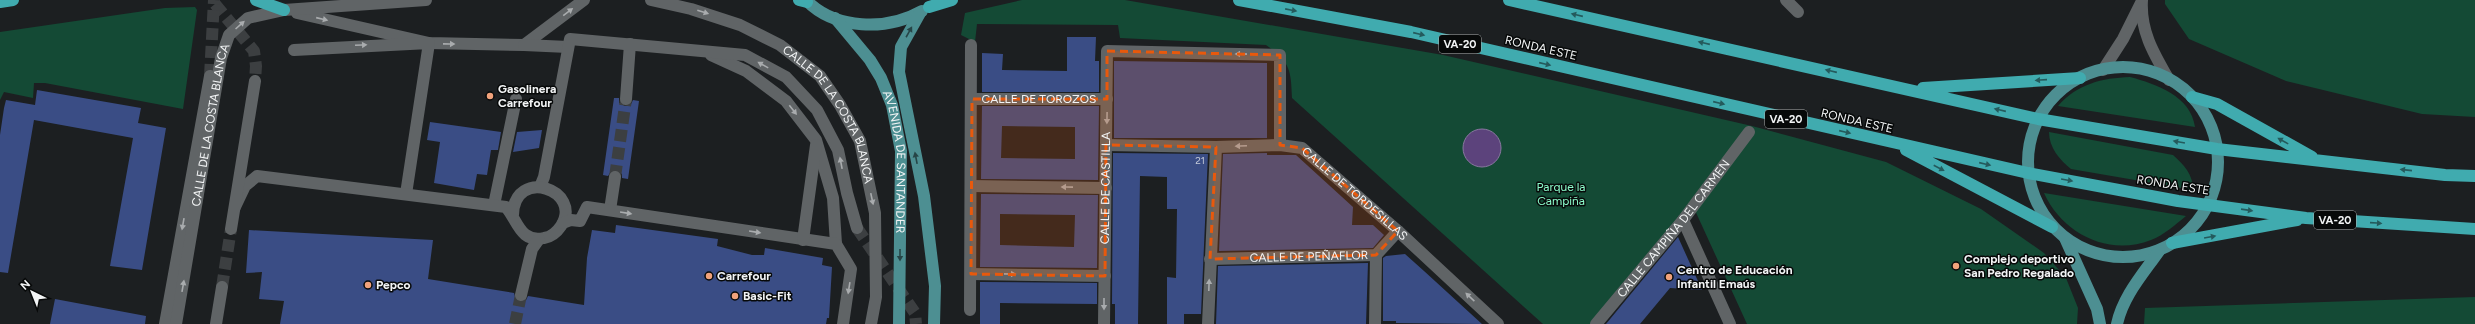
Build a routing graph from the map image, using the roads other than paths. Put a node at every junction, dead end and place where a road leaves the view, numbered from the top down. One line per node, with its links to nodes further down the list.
1 (13, 0): 12 (highway)
2 (256, 0): 14 (highway)
3 (426, 0): 14 (street, CALLE DE LA COSTA BLANCA)
4 (584, 0): 19 (street, one-way to 4)
5 (651, 0): 81 (street, CALLE DE LA COSTA BLANCA, one-way to 81)
6 (952, 0): 13 (highway)
7 (1239, 0): 38 (highway, RONDA ESTE / VA-20, one-way to 38)
8 (1509, 0): 29 (highway, one-way to 8)
9 (1786, 0): 15 (street)
10 (804, 1): 16 (main road)
11 (2142, 1): 24 (street); 27 (street)
12 (0, 2)
13 (928, 6): 16 (main road); 83 (main road, AVENIDA DE SANTANDER, one-way to 13)
14 (284, 10): 17 (street, one-way to 17); 78 (street, CALLE DE LA COSTA BLANCA, one-way to 14)
15 (1798, 12)
16 (835, 18): 82 (main road, AVENIDA DE SANTANDER, one-way to 82)
17 (429, 43): 19 (street, one-way to 19); 22 (street, one-way to 17); 50 (street)
18 (630, 44): 21 (street); 23 (street); 32 (street)
19 (524, 45): 21 (street)
20 (971, 45): 33 (street)
21 (568, 47): 47 (street)
22 (294, 50)
23 (702, 51): 37 (street, one-way to 37); 60 (street, one-way to 23)
24 (2104, 70): 26 (main road); 27 (main road)
25 (210, 76): 77 (street, CALLE DE LA COSTA BLANCA, one-way to 77)
26 (2080, 78): 29 (highway, one-way to 29); 35 (main road)
27 (2169, 80): 30 (main road)
28 (255, 81): 53 (street)
29 (1912, 89): 35 (highway, one-way to 29)
30 (2192, 97): 42 (main road); 43 (highway, one-way to 30)
31 (516, 99): 52 (street)
32 (626, 99)
33 (972, 99): 34 (street, CALLE DE TOROZOS); 48 (street)
34 (1107, 99): 39 (street, CALLE DE CASTILLA, one-way to 39); 40 (street, CALLE DE CASTILLA, one-way to 34)
35 (2038, 119): 42 (highway, one-way to 35); 44 (main road)
36 (1749, 132): 58 (street, CALLE CAMPIÑA DEL CARMEN)
37 (816, 140): 65 (street); 68 (street)
38 (1892, 143): 44 (highway, RONDA ESTE / VA-20, one-way to 44); 59 (highway, one-way to 59)
39 (1106, 145): 41 (street, CALLE DE TORDESILLAS); 49 (street, CALLE DE CASTILLA)
40 (1280, 145): 41 (street, CALLE DE TORDESILLAS, one-way to 41); 63 (street, CALLE DE TORDESILLAS)
41 (1216, 147): 71 (street)
42 (2217, 149): 43 (highway); 51 (main road)
43 (2317, 160): 45 (highway, one-way to 43)
44 (2028, 173): 51 (highway, RONDA ESTE / VA-20, one-way to 51); 59 (main road)
45 (2475, 176)
46 (615, 177): 55 (street)
47 (544, 184): 54 (street); 57 (street)
48 (972, 186): 49 (street, one-way to 48); 72 (street)
49 (1106, 188): 73 (street, CALLE DE CASTILLA)
50 (406, 194): 52 (street); 53 (street)
51 (2208, 204): 56 (highway, RONDA ESTE / VA-20, one-way to 56); 67 (main road)
52 (494, 205): 54 (street)
53 (235, 207): 61 (street)
54 (511, 208): 66 (street)
55 (610, 210): 57 (street); 65 (street, one-way to 65)
56 (2306, 218): 62 (highway, RONDA ESTE / VA-20, one-way to 62); 67 (highway, one-way to 56)
57 (566, 219): 66 (street)
58 (1683, 220): 88 (street, CALLE CAMPIÑA DEL CARMEN); 89 (street)
59 (2052, 227): 64 (main road)
60 (857, 228)
61 (231, 229)
62 (2475, 229)
63 (1398, 231): 70 (street, CALLE DE PEÑAFLOR); 87 (street, CALLE DE TORDESILLAS, one-way to 63)
64 (2065, 238): 69 (main road); 90 (main road)
65 (803, 240): 68 (street)
66 (533, 242): 75 (street)
67 (2172, 243): 69 (main road)
68 (836, 244): 80 (street, one-way to 80)
69 (2159, 251): 91 (main road)
70 (1376, 255): 71 (street, CALLE DE PEÑAFLOR); 86 (street)
71 (1210, 258): 85 (street, one-way to 71)
72 (971, 274): 73 (street, one-way to 73); 76 (street)
73 (1105, 276): 84 (street, CALLE DE CASTILLA, one-way to 84)
74 (222, 287): 79 (street)
75 (522, 295)
76 (970, 310)
77 (165, 324)
78 (176, 324)
79 (216, 324)
80 (843, 324)
81 (871, 324)
82 (899, 324)
83 (934, 324)
84 (1104, 324)
85 (1208, 324)
86 (1375, 324)
87 (1498, 324)
88 (1596, 324)
89 (1730, 324)
90 (2100, 324)
91 (2118, 324)

